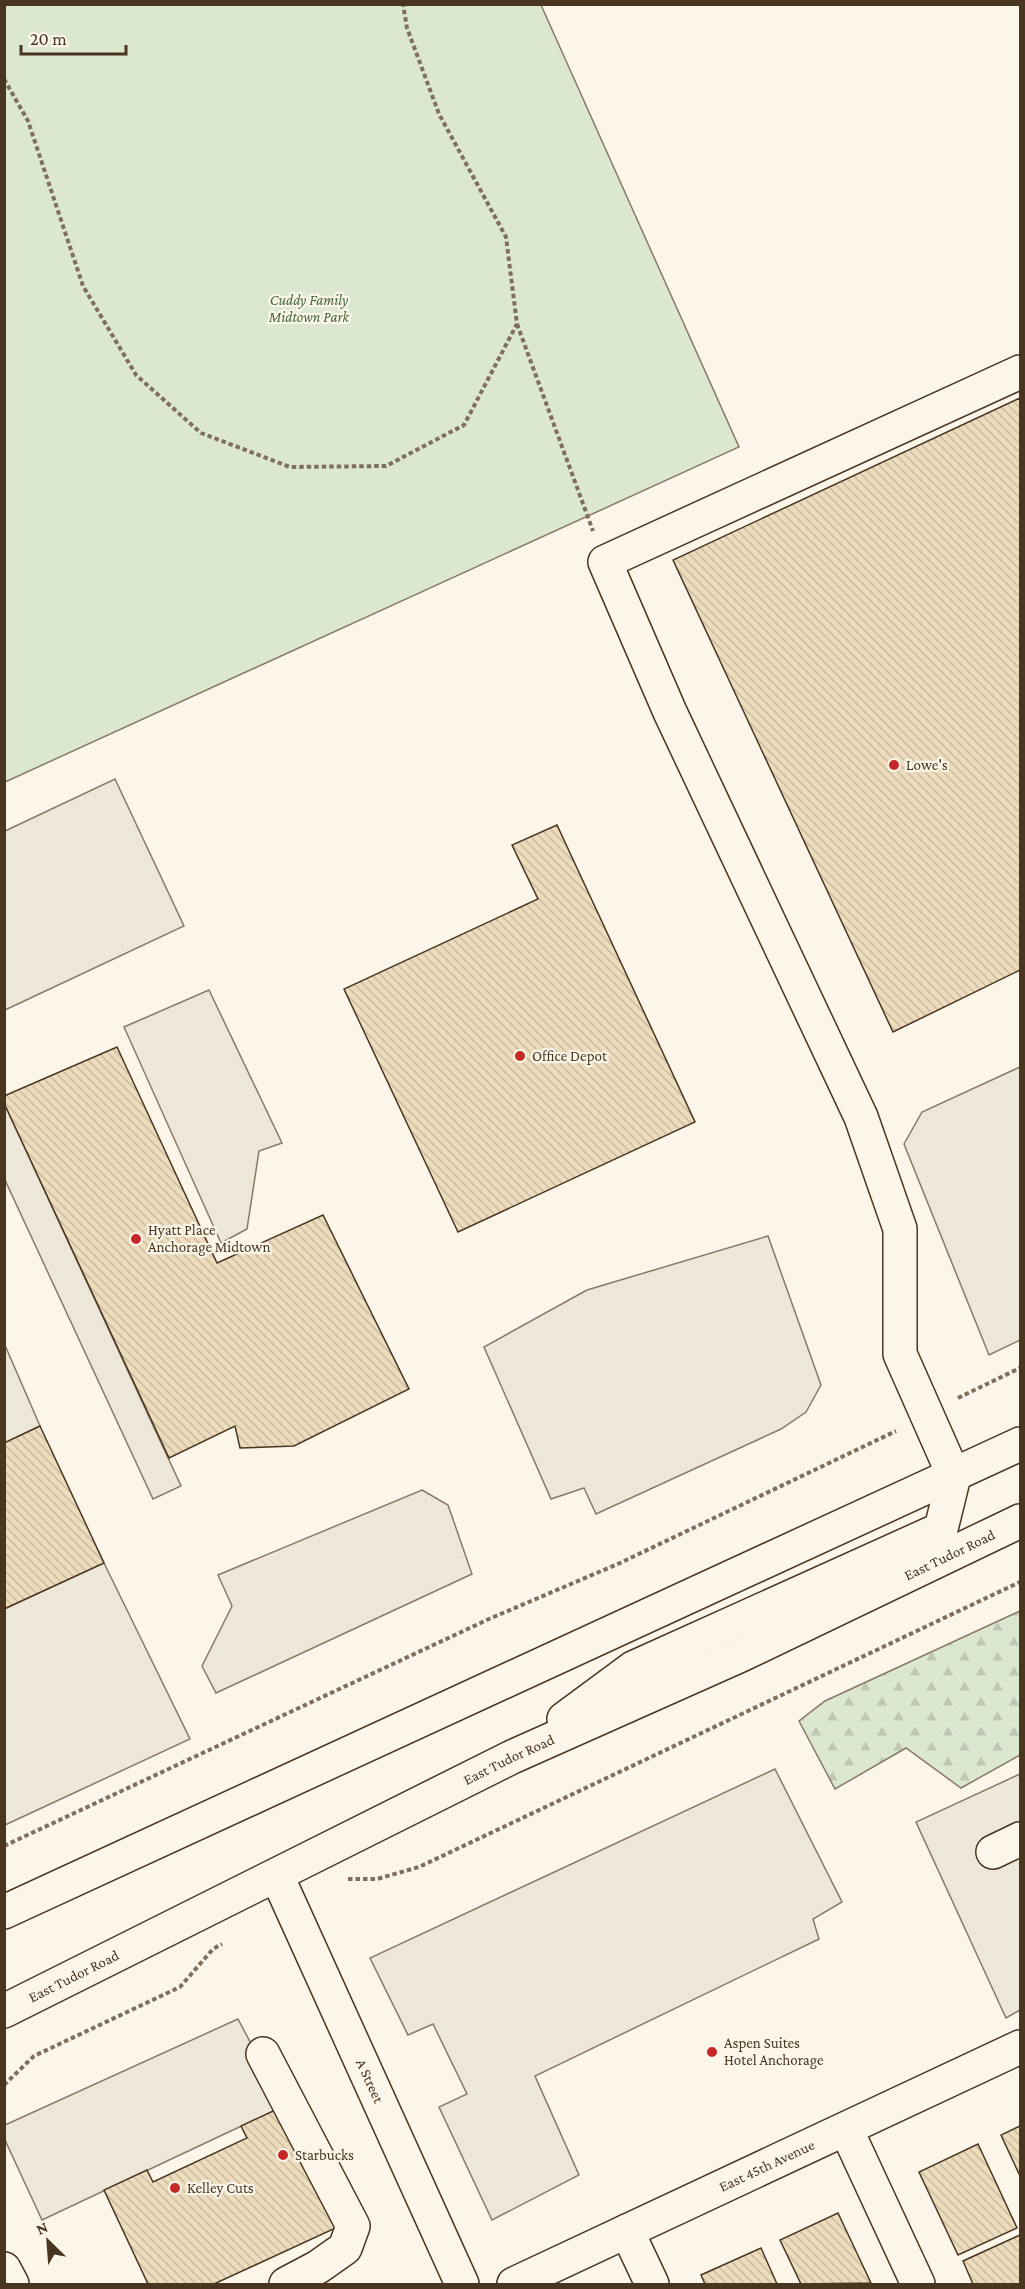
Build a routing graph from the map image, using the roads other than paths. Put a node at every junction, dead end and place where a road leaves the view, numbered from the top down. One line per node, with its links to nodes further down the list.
1 (1020, 372): 3 (main road)
2 (1020, 1444): 3 (main road)
3 (954, 1476): 5 (main road); 7 (main road)
4 (1020, 1521): 5 (main road, East Tudor Road)
5 (512, 1757): 6 (main road, East Tudor Road)
6 (277, 1876): 8 (main road, East Tudor Road); 16 (main road, A Street)
7 (4, 1912)
8 (12, 2011)
9 (1020, 2047): 11 (main road, East 45th Avenue)
10 (263, 2054): 15 (main road)
11 (846, 2129): 12 (main road, East 45th Avenue); 19 (main road)
12 (627, 2231): 17 (main road, East 45th Avenue); 18 (main road)
13 (4, 2269): 14 (main road)
14 (12, 2284)
15 (286, 2284)
16 (462, 2284)
17 (514, 2284)
18 (652, 2284)
19 (918, 2284)

